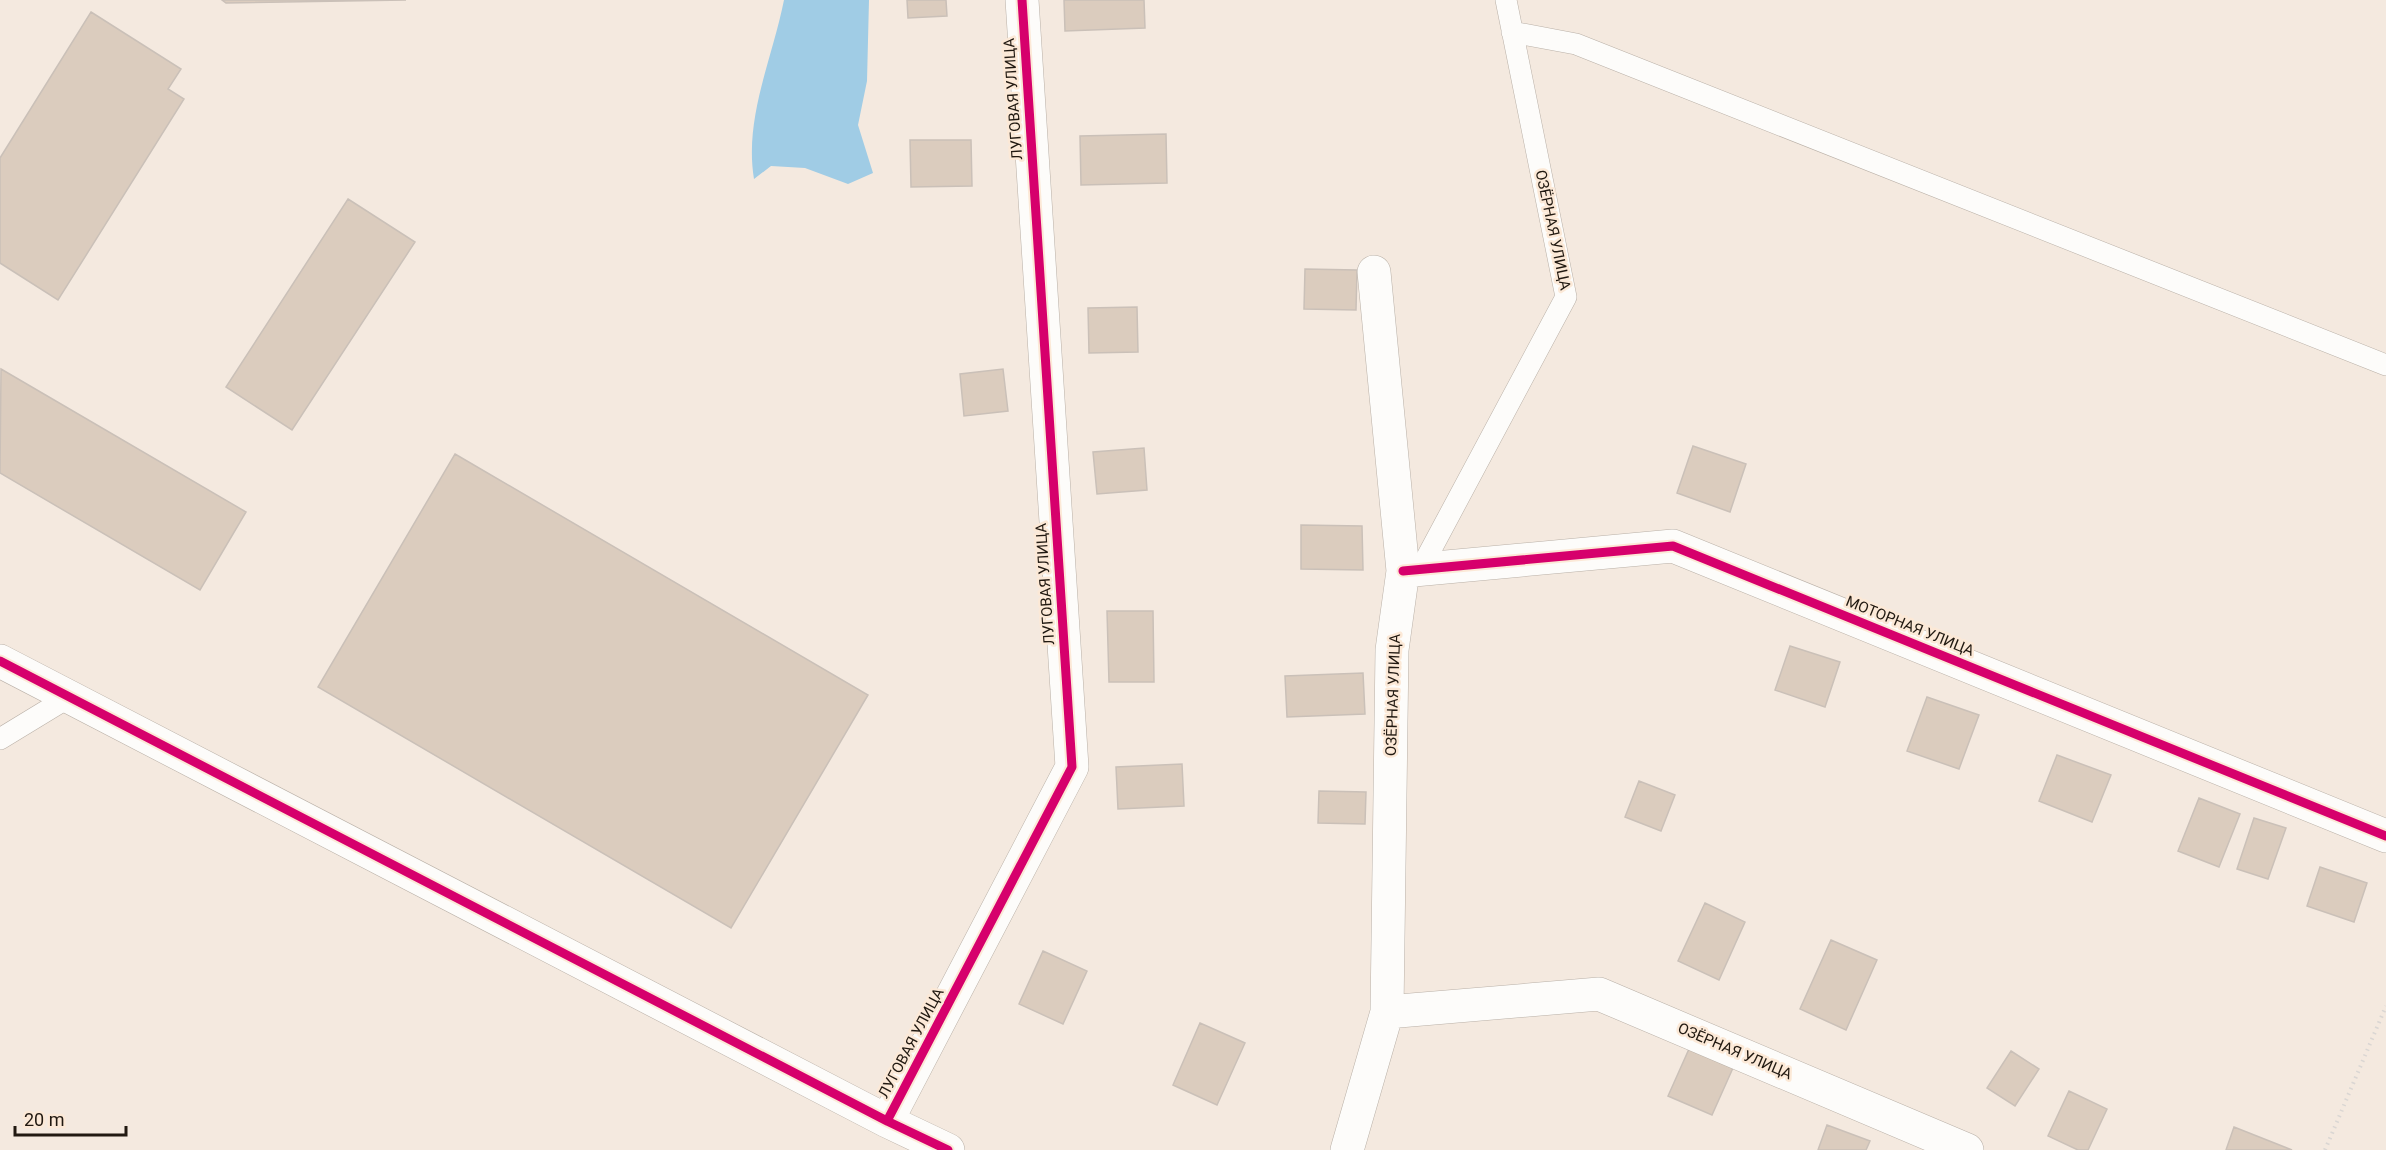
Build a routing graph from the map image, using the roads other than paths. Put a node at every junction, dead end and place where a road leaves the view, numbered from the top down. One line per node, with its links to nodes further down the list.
1 (1022, 0): 12 (street, ЛУГОВАЯ УЛИЦА)
2 (1506, 0): 3 (lane, ОЗЁРНАЯ УЛИЦА)
3 (1512, 32): 5 (lane); 6 (lane, ОЗЁРНАЯ УЛИЦА)
4 (1374, 272): 6 (street, ОЗЁРНАЯ УЛИЦА)
5 (2386, 365)
6 (1412, 571): 10 (street, МОТОРНАЯ УЛИЦА); 11 (street, ОЗЁРНАЯ УЛИЦА)
7 (0, 661): 8 (street)
8 (69, 697): 9 (lane); 12 (street)
9 (0, 740)
10 (2386, 837)
11 (1387, 1012): 14 (street, ОЗЁРНАЯ УЛИЦА); 15 (street, ОЗЁРНАЯ УЛИЦА)
12 (887, 1121): 13 (street)
13 (948, 1150)
14 (1347, 1150)
15 (1967, 1150)

